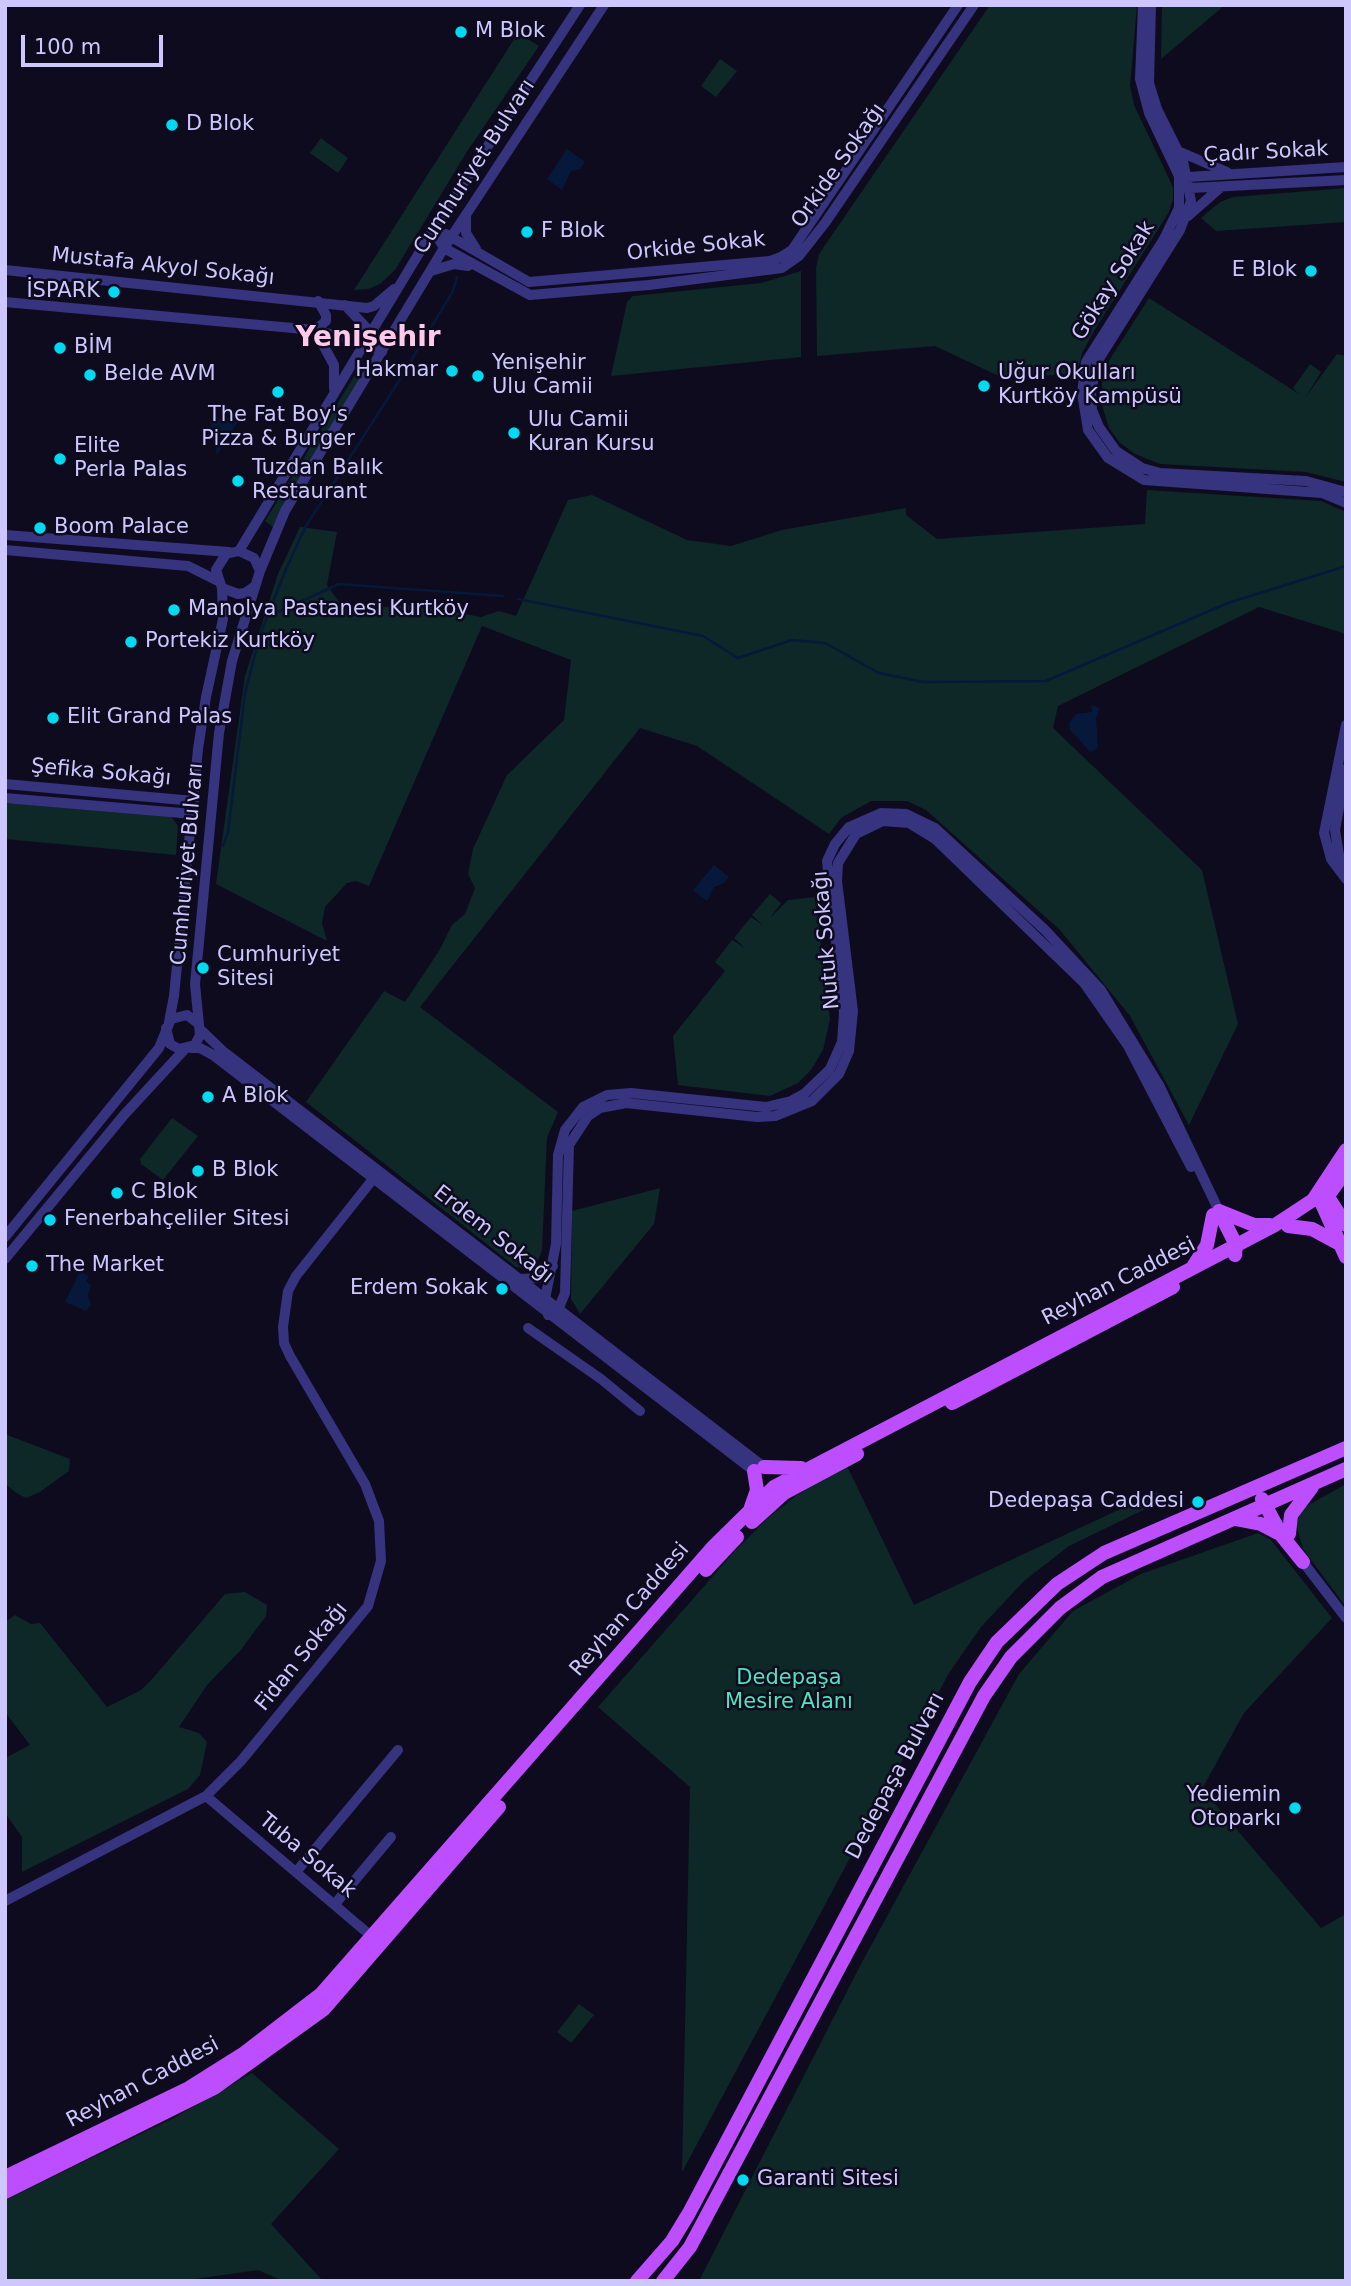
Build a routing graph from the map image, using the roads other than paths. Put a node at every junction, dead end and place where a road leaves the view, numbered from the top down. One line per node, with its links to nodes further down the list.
1 (580, 5): 19 (street, Cumhuriyet Bulvarı)
2 (604, 5): 17 (street, Cumhuriyet Bulvarı)
3 (958, 5): 7 (street, Orkide Sokak)
4 (974, 5): 8 (street, Orkide Sokağı)
5 (1143, 5): 14 (street)
6 (1151, 5): 9 (street, Gökay Sokak)
7 (919, 61): 8 (street); 22 (street, Orkide Sokak)
8 (930, 68): 24 (street, Orkide Sokağı)
9 (1177, 150): 12 (street); 14 (street, Gökay Sokak)
10 (1346, 167): 11 (street, Çadır Sokak)
11 (1306, 169): 12 (street, Çadır Sokak); 15 (street)
12 (1233, 174): 14 (street, Çadır Sokak)
13 (1346, 180): 15 (street, Çadır Sokak)
14 (1186, 183): 16 (street, Çadır Sokak); 18 (street, Gökay Sokak); 36 (street, Gökay Sokak)
15 (1306, 183): 16 (street, Çadır Sokak)
16 (1221, 187): 18 (street)
17 (467, 214): 20 (street, Cumhuriyet Bulvarı); 22 (street)
18 (1186, 218): 35 (street, Gökay Sokak)
19 (433, 230): 20 (street, Orkide Sokak); 21 (street); 26 (street, Cumhuriyet Bulvarı)
20 (452, 236): 21 (street, Cumhuriyet Bulvarı); 22 (street, Orkide Sokak)
21 (444, 248): 24 (street, Orkide Sokağı); 25 (street, Cumhuriyet Bulvarı)
22 (482, 256)
23 (5, 270): 28 (street, Mustafa Akyol Sokağı)
24 (482, 270): 25 (street)
25 (430, 271): 33 (street, Cumhuriyet Bulvarı)
26 (404, 280): 29 (street, Mustafa Akyol Sokağı); 31 (street, Cumhuriyet Bulvarı)
27 (5, 302): 30 (street)
28 (317, 302): 29 (street, Mustafa Akyol Sokağı); 30 (street)
29 (345, 305): 31 (street)
30 (315, 330): 32 (street); 34 (street)
31 (372, 332): 32 (street, Cumhuriyet Bulvarı); 33 (street)
32 (365, 342): 33 (street); 34 (street, Cumhuriyet Bulvarı)
33 (382, 352): 40 (street, Cumhuriyet Bulvarı)
34 (333, 394): 39 (street, Cumhuriyet Bulvarı)
35 (1346, 492)
36 (1346, 503)
37 (5, 535): 39 (street)
38 (5, 550): 41 (street)
39 (235, 551): 40 (street); 41 (street, Cumhuriyet Bulvarı)
40 (260, 571): 42 (street, Cumhuriyet Bulvarı)
41 (220, 585): 42 (street); 48 (street, Cumhuriyet Bulvarı)
42 (255, 586): 47 (street, Cumhuriyet Bulvarı)
43 (1346, 726): 50 (street)
44 (1346, 769): 49 (street)
45 (5, 784): 48 (street, Şefika Sokağı)
46 (5, 798): 48 (street, Şefika Sokağı)
47 (213, 806): 48 (street, Şefika Sokağı); 52 (street, Cumhuriyet Bulvarı)
48 (193, 807): 51 (street, Cumhuriyet Bulvarı)
49 (1346, 866)
50 (1346, 879)
51 (167, 1025): 52 (street); 53 (street); 54 (street, Cumhuriyet Bulvarı)
52 (200, 1027): 53 (street); 71 (street, Erdem Sokağı)
53 (187, 1049): 55 (street); 58 (street, Erdem Sokağı)
54 (113, 1106): 55 (street); 61 (street, Cumhuriyet Bulvarı)
55 (124, 1115): 62 (street)
56 (1346, 1150): 59 (main road)
57 (1346, 1171): 59 (main road)
58 (373, 1179): 73 (street, Erdem Sokağı); 92 (street, Fidan Sokağı)
59 (1322, 1199): 63 (main road); 64 (main road); 67 (main road)
60 (1216, 1213): 63 (main road); 66 (main road); 69 (street, Nutuk Sokağı); 70 (main road); 73 (street, Nutuk Sokağı)
61 (25, 1214): 62 (street); 65 (street, Cumhuriyet Bulvarı)
62 (37, 1220): 68 (street)
63 (1282, 1225): 66 (main road); 67 (main road)
64 (1346, 1226)
65 (5, 1237)
66 (1233, 1250): 70 (main road, Reyhan Caddesi); 84 (main road)
67 (1343, 1251)
68 (5, 1259)
69 (553, 1266): 71 (street); 72 (street, Nutuk Sokağı)
70 (1194, 1266): 79 (main road, Reyhan Caddesi)
71 (519, 1279): 72 (street, Erdem Sokağı)
72 (545, 1299): 73 (street, Nutuk Sokağı)
73 (553, 1312): 74 (street, Erdem Sokağı); 80 (street, Erdem Sokağı)
74 (559, 1323): 76 (street); 80 (street, Erdem Sokağı)
75 (528, 1328): 76 (street)
76 (544, 1342): 77 (street)
77 (640, 1411)
78 (1346, 1448): 83 (main road, Dedepaşa Bulvarı)
79 (814, 1465): 80 (main road); 84 (main road, Reyhan Caddesi)
80 (759, 1469): 84 (main road); 86 (main road)
81 (1346, 1469): 82 (main road, Dedepaşa Bulvarı)
82 (1317, 1482): 85 (main road, Dedepaşa Bulvarı); 88 (main road)
83 (1261, 1484): 85 (main road); 100 (main road, Dedepaşa Bulvarı)
84 (780, 1488): 86 (main road, Reyhan Caddesi); 97 (main road, Reyhan Caddesi)
85 (1269, 1505): 87 (main road, Dedepaşa Bulvarı); 88 (main road)
86 (750, 1511): 97 (main road, Reyhan Caddesi)
87 (1235, 1519): 88 (main road); 101 (main road, Dedepaşa Bulvarı)
88 (1286, 1535): 89 (main road)
89 (1303, 1562): 90 (street)
90 (1346, 1618)
91 (398, 1750): 94 (street)
92 (206, 1796): 94 (street, Tuba Sokak); 95 (street, Fidan Sokağı)
93 (391, 1837): 96 (street)
94 (296, 1872): 96 (street, Tuba Sokak)
95 (5, 1902)
96 (334, 1904): 97 (street, Tuba Sokak)
97 (377, 1941): 98 (main road, Reyhan Caddesi); 99 (main road, Reyhan Caddesi)
98 (5, 2177)
99 (5, 2192)
100 (637, 2281)
101 (663, 2281)

